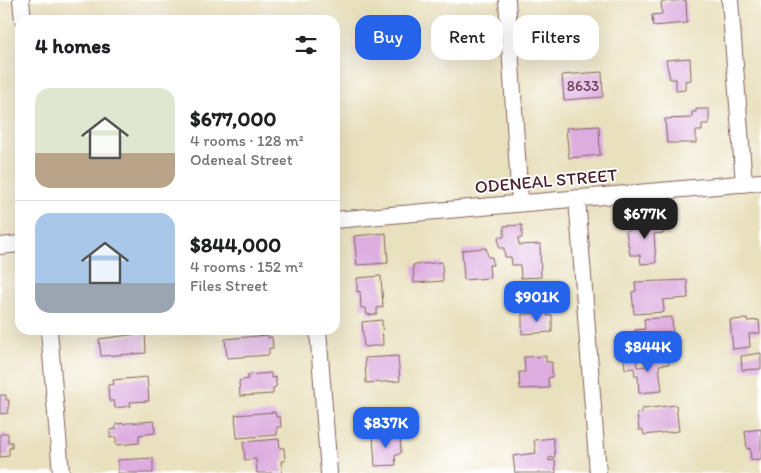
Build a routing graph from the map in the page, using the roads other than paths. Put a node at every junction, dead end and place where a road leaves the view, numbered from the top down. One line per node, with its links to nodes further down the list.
1 (21, 0): 4 (street)
2 (507, 0): 8 (street)
3 (730, 0): 6 (street)
4 (22, 15)
5 (761, 182): 6 (street, ODENEAL STREET)
6 (744, 184): 7 (street, ODENEAL STREET)
7 (577, 198): 8 (street, ODENEAL STREET); 16 (street)
8 (520, 203): 9 (street, ODENEAL STREET)
9 (340, 220)
10 (15, 244): 11 (street)
11 (0, 246)
12 (49, 335): 14 (street)
13 (318, 335): 15 (street)
14 (61, 473)
15 (329, 473)
16 (598, 473)

